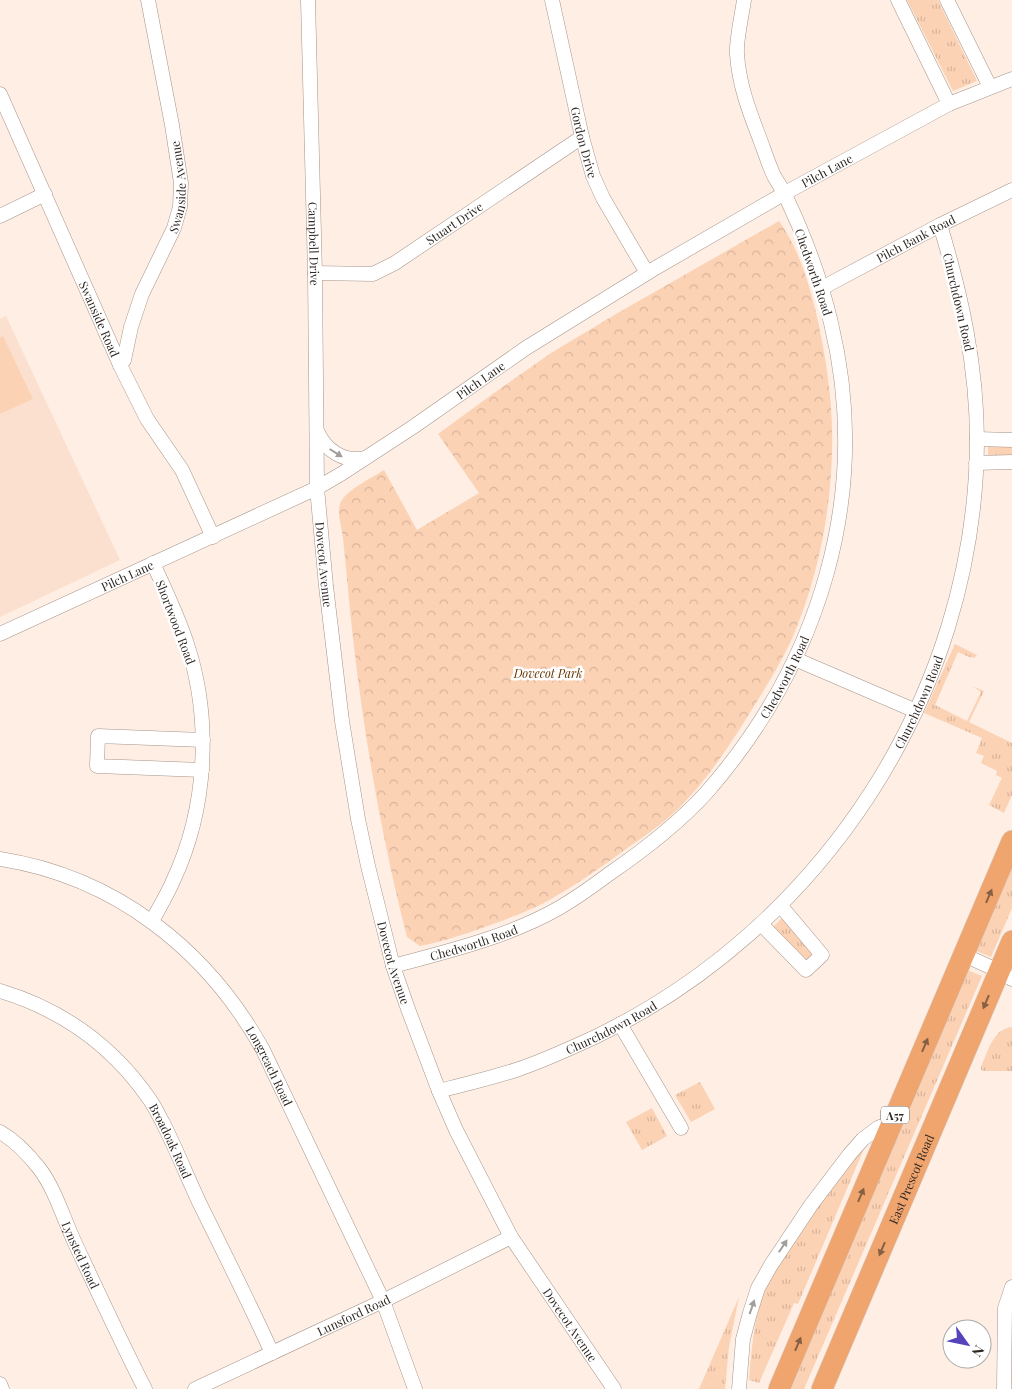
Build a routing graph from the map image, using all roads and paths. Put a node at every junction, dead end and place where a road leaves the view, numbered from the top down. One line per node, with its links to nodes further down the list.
1 (148, 0): 20 (street, Swanside Avenue)
2 (308, 0): 17 (street, Campbell Drive)
3 (552, 0): 11 (street, Gordon Drive)
4 (744, 0): 13 (street, Chedworth Road)
5 (898, 0): 10 (street)
6 (947, 0): 8 (street)
7 (1012, 79): 8 (street, Pilch Lane)
8 (990, 87): 10 (street, Pilch Lane)
9 (0, 94): 14 (street, Swanside Road)
10 (950, 104): 13 (street, Pilch Lane)
11 (582, 137): 17 (street, Stuart Drive); 18 (street, Gordon Drive)
12 (1012, 190): 16 (street, Pilch Bank Road)
13 (784, 193): 18 (street, Pilch Lane); 19 (street, Chedworth Road)
14 (44, 194): 15 (street); 20 (street, Swanside Road)
15 (0, 216)
16 (940, 225): 19 (street, Pilch Bank Road); 22 (street, Churchdown Road)
17 (315, 273): 21 (street, Campbell Drive)
18 (647, 273): 24 (street, Pilch Lane)
19 (822, 288): 31 (street, Chedworth Road)
20 (120, 365): 28 (street, Swanside Road)
21 (316, 430): 24 (street, one-way to 24); 27 (street, Campbell Drive)
22 (977, 439): 23 (street); 26 (street, Churchdown Road)
23 (1012, 440)
24 (366, 458): 27 (street, Pilch Lane)
25 (1012, 462): 26 (street)
26 (976, 463): 32 (street, Churchdown Road)
27 (317, 488): 28 (street, Pilch Lane); 42 (street, Dovecot Avenue)
28 (213, 537): 29 (street, Pilch Lane)
29 (153, 564): 30 (street, Pilch Lane); 33 (street, Shortwood Road)
30 (0, 634)
31 (795, 659): 32 (street); 42 (street, Chedworth Road)
32 (916, 711): 37 (street, Churchdown Road)
33 (203, 740): 34 (street, Shortwood Road); 34 (street)
34 (202, 770): 38 (street, Shortwood Road)
35 (1012, 841): 41 (highway, A57, one-way to 35)
36 (0, 859): 38 (street, Longreach Road)
37 (780, 905): 39 (street, Churchdown Road); 39 (street)
38 (152, 921): 52 (street, Longreach Road)
39 (761, 924): 45 (street, Churchdown Road)
40 (1012, 941): 43 (highway, East Prescot Road)
41 (964, 955): 43 (street); 47 (highway, A57, one-way to 41)
42 (392, 966): 46 (street, Dovecot Avenue)
43 (1006, 975): 62 (highway, East Prescot Road, one-way to 62)
44 (0, 991): 53 (street, Broadoak Road)
45 (620, 1024): 46 (street, Churchdown Road); 48 (street)
46 (439, 1091): 50 (street, Dovecot Avenue)
47 (892, 1122): 60 (street, one-way to 47); 61 (highway, A57, one-way to 47)
48 (681, 1128)
49 (0, 1132): 56 (street, Lynsted Road)
50 (511, 1237): 52 (street, Lunsford Road); 59 (street, Dovecot Avenue)
51 (1012, 1287): 63 (street)
52 (383, 1301): 53 (street, Lunsford Road); 58 (street, Longreach Road)
53 (272, 1353): 57 (street, Lunsford Road)
54 (0, 1384): 55 (street)
55 (2, 1389)
56 (145, 1389)
57 (195, 1389)
58 (415, 1389)
59 (614, 1389)
60 (739, 1389)
61 (779, 1389)
62 (822, 1389)
63 (1004, 1389)

